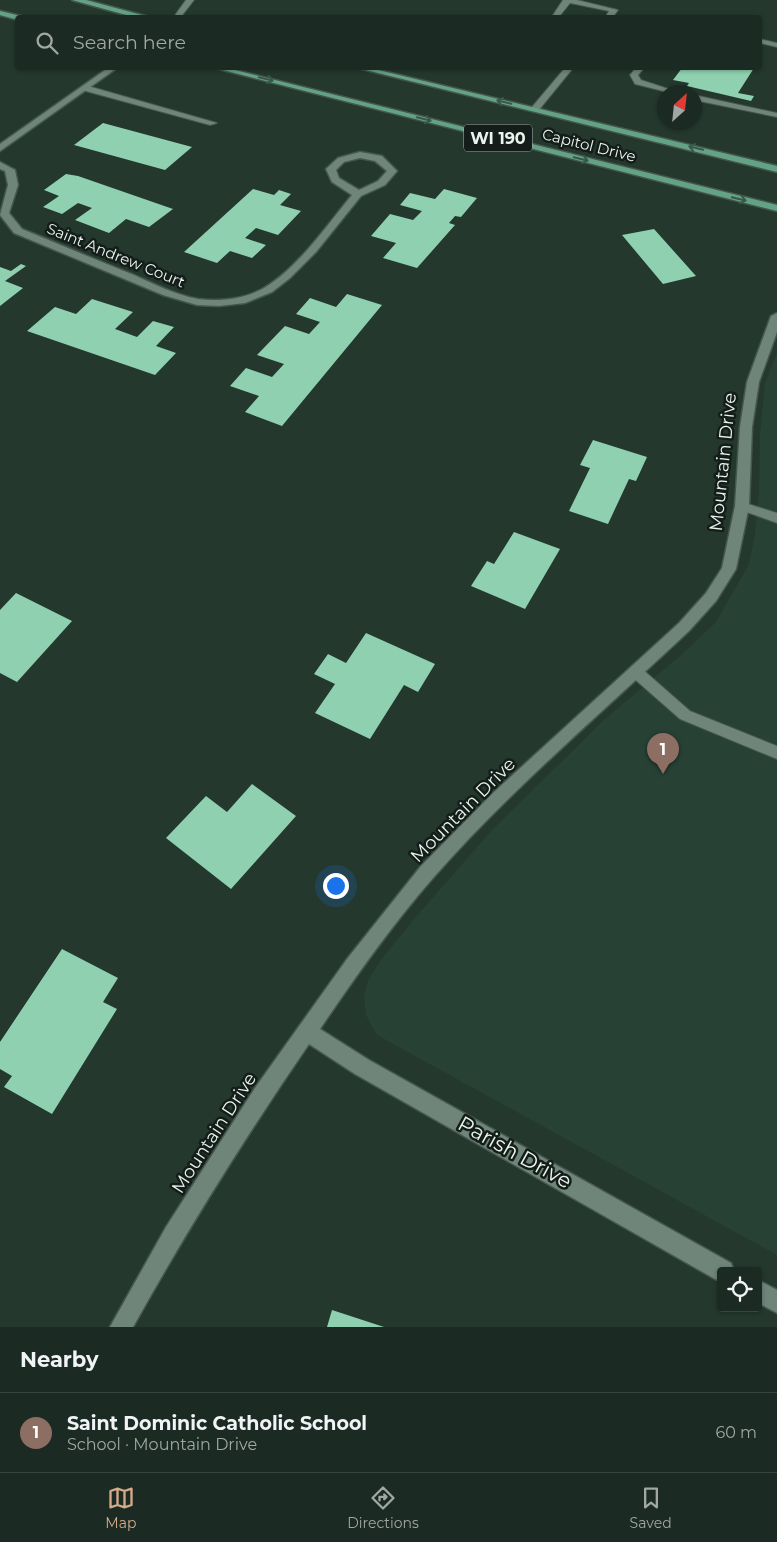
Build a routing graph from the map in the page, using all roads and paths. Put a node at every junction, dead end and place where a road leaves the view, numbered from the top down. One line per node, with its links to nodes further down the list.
1 (76, 0): 5 (main road)
2 (190, 0): 6 (lane)
3 (568, 1): 7 (lane); 8 (lane)
4 (0, 13): 9 (main road)
5 (137, 15)
6 (178, 15)
7 (556, 15)
8 (610, 15)
9 (15, 17)
10 (762, 41): 11 (lane)
11 (777, 45)
12 (110, 70): 18 (street)
13 (227, 70): 27 (main road, Capitol Drive / WI 190, one-way to 27)
14 (370, 70): 20 (main road, Capitol Drive / WI 190, one-way to 14)
15 (567, 70): 20 (lane)
16 (638, 70): 17 (lane)
17 (657, 87)
18 (86, 88): 22 (lane); 23 (street)
19 (702, 99): 21 (lane)
20 (535, 109): 25 (main road, Capitol Drive / WI 190, one-way to 20)
21 (777, 115)
22 (213, 122)
23 (0, 148)
24 (0, 165): 26 (street, Saint Andrew Court)
25 (777, 169)
26 (358, 194): 26 (street, Saint Andrew Court)
27 (777, 208)
28 (777, 318): 29 (street, Mountain Drive)
29 (742, 506): 30 (lane); 31 (street, Mountain Drive)
30 (777, 518)
31 (636, 672): 32 (lane); 33 (street, Mountain Drive)
32 (777, 753)
33 (307, 1032): 34 (street, Parish Drive); 37 (street, Mountain Drive)
34 (717, 1268)
35 (762, 1293): 36 (street)
36 (777, 1302)
37 (121, 1327)

